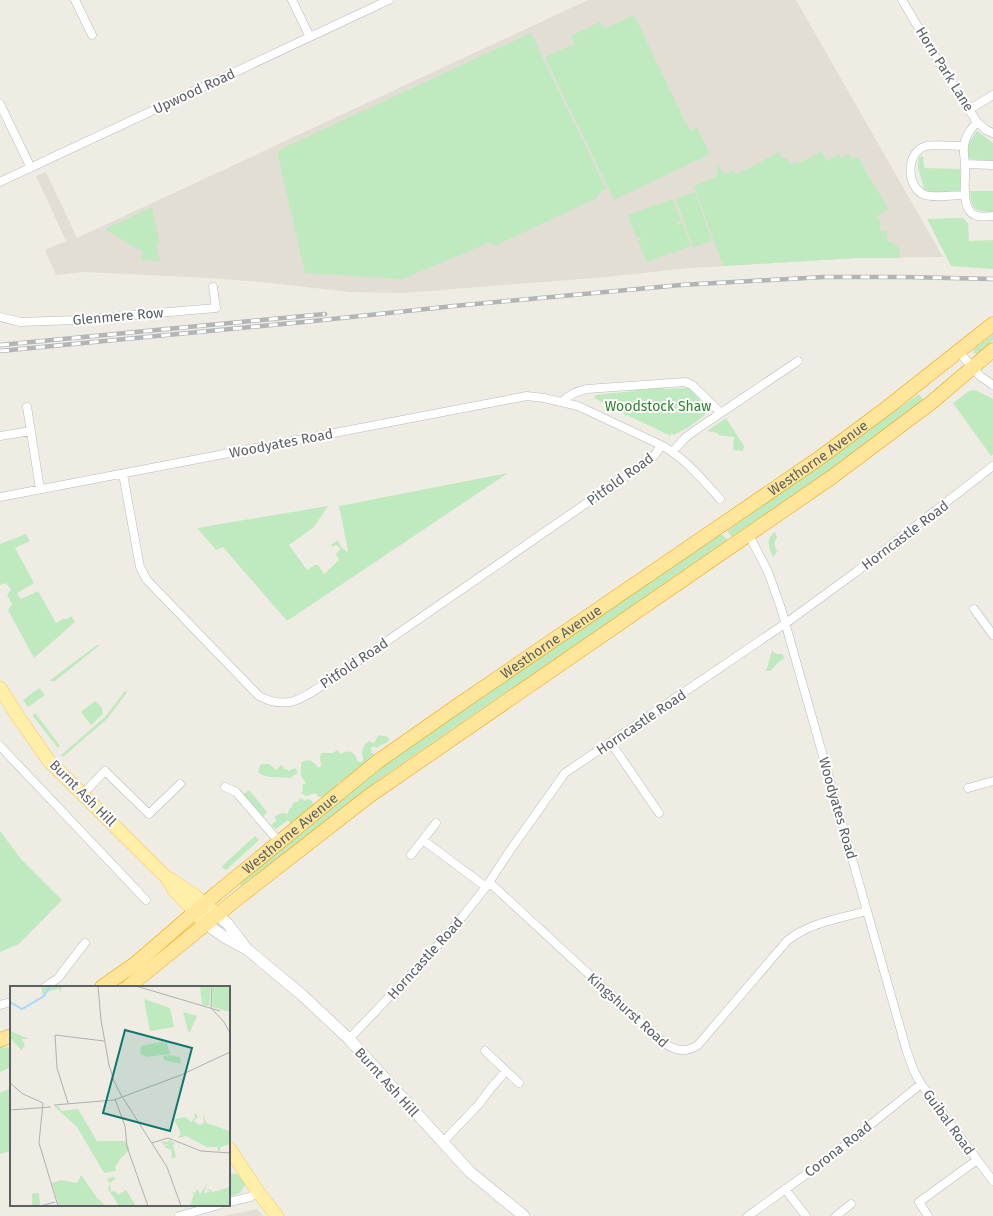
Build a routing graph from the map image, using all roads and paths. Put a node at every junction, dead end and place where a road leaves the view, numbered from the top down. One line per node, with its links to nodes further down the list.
1 (75, 0): 5 (street)
2 (292, 0): 6 (street)
3 (389, 0): 6 (street, Upwood Road)
4 (902, 0): 9 (street, Horn Park Lane)
5 (92, 35)
6 (310, 37): 15 (street, Upwood Road)
7 (993, 95): 9 (street)
8 (0, 104): 15 (street)
9 (970, 109): 10 (street, Horn Park Lane)
10 (977, 122): 11 (street, Horn Park Lane); 12 (street)
11 (993, 133)
12 (964, 146): 13 (street); 17 (street)
13 (965, 164): 14 (street); 17 (street)
14 (993, 165)
15 (31, 168): 16 (street, Upwood Road)
16 (0, 182)
17 (965, 195): 18 (street)
18 (993, 216)
19 (213, 287): 20 (street, Glenmere Row)
20 (0, 317)
21 (993, 324): 23 (highway, Westhorne Avenue)
22 (993, 350): 25 (highway, Westhorne Avenue)
23 (959, 352): 25 (street); 55 (highway, Westhorne Avenue)
24 (798, 361): 29 (street, Pitfold Road)
25 (973, 368): 26 (street); 39 (highway, Westhorne Avenue)
26 (993, 385)
27 (563, 401): 29 (street); 32 (street, Woodyates Road); 35 (street, Woodyates Road)
28 (27, 408): 30 (street)
29 (721, 413): 33 (street, Pitfold Road)
30 (31, 431): 31 (street); 36 (street)
31 (0, 436)
32 (661, 445): 33 (street, Woodyates Road); 35 (street, Pitfold Road)
33 (673, 452): 38 (street, Woodyates Road)
34 (993, 466): 41 (street, Horncastle Road)
35 (122, 474): 36 (street, Woodyates Road)
36 (40, 488): 37 (street, Woodyates Road)
37 (0, 497)
38 (720, 499)
39 (749, 535): 41 (street, Woodyates Road); 61 (highway, Westhorne Avenue)
40 (974, 610): 42 (street)
41 (786, 623): 45 (street, Horncastle Road); 60 (street, Woodyates Road)
42 (993, 635)
43 (0, 688): 44 (main road, Burnt Ash Hill)
44 (4, 703): 51 (main road, Burnt Ash Hill)
45 (611, 743): 52 (street); 57 (street, Horncastle Road)
46 (0, 746): 58 (street, Burnt Ash Hill)
47 (993, 781): 50 (street)
48 (180, 784): 51 (street)
49 (225, 787): 55 (street)
50 (968, 788)
51 (83, 794): 59 (main road, Burnt Ash Hill)
52 (659, 813)
53 (436, 823): 54 (street)
54 (423, 840): 56 (street); 57 (street, Kingshurst Road)
55 (280, 843): 59 (highway, Westhorne Avenue)
56 (411, 855)
57 (487, 884): 60 (street, Kingshurst Road); 71 (street, Horncastle Road)
58 (146, 900)
59 (200, 908): 61 (main road, Burnt Ash Hill); 62 (main road, Burnt Ash Hill); 65 (highway, Westhorne Avenue)
60 (867, 911): 76 (street, Woodyates Road)
61 (218, 915): 62 (highway, Westhorne Avenue); 64 (street, Burnt Ash Hill)
62 (206, 924): 64 (street, Burnt Ash Hill); 65 (highway, Westhorne Avenue)
63 (85, 943): 66 (street)
64 (248, 950): 71 (street, Burnt Ash Hill)
65 (128, 982): 67 (highway)
66 (46, 986)
67 (107, 986)
68 (10, 1002): 69 (street)
69 (0, 1005)
70 (10, 1036): 72 (highway)
71 (349, 1039): 77 (street, Burnt Ash Hill)
72 (0, 1040)
73 (484, 1051): 74 (street)
74 (506, 1071): 75 (street); 77 (street)
75 (519, 1083)
76 (921, 1084): 79 (street, Guibal Road); 81 (street, Corona Road)
77 (442, 1143): 89 (street, Burnt Ash Hill)
78 (230, 1150): 82 (main road)
79 (977, 1160): 80 (street, Guibal Road); 92 (street, Guibal Road)
80 (993, 1181)
81 (785, 1189): 86 (street, Corona Road); 90 (street)
82 (258, 1192): 83 (street); 88 (main road)
83 (230, 1202)
84 (851, 1204): 91 (street)
85 (215, 1206): 87 (street)
86 (752, 1215)
87 (179, 1216)
88 (277, 1216)
89 (524, 1216)
90 (806, 1216)
91 (836, 1216)
92 (928, 1216)

